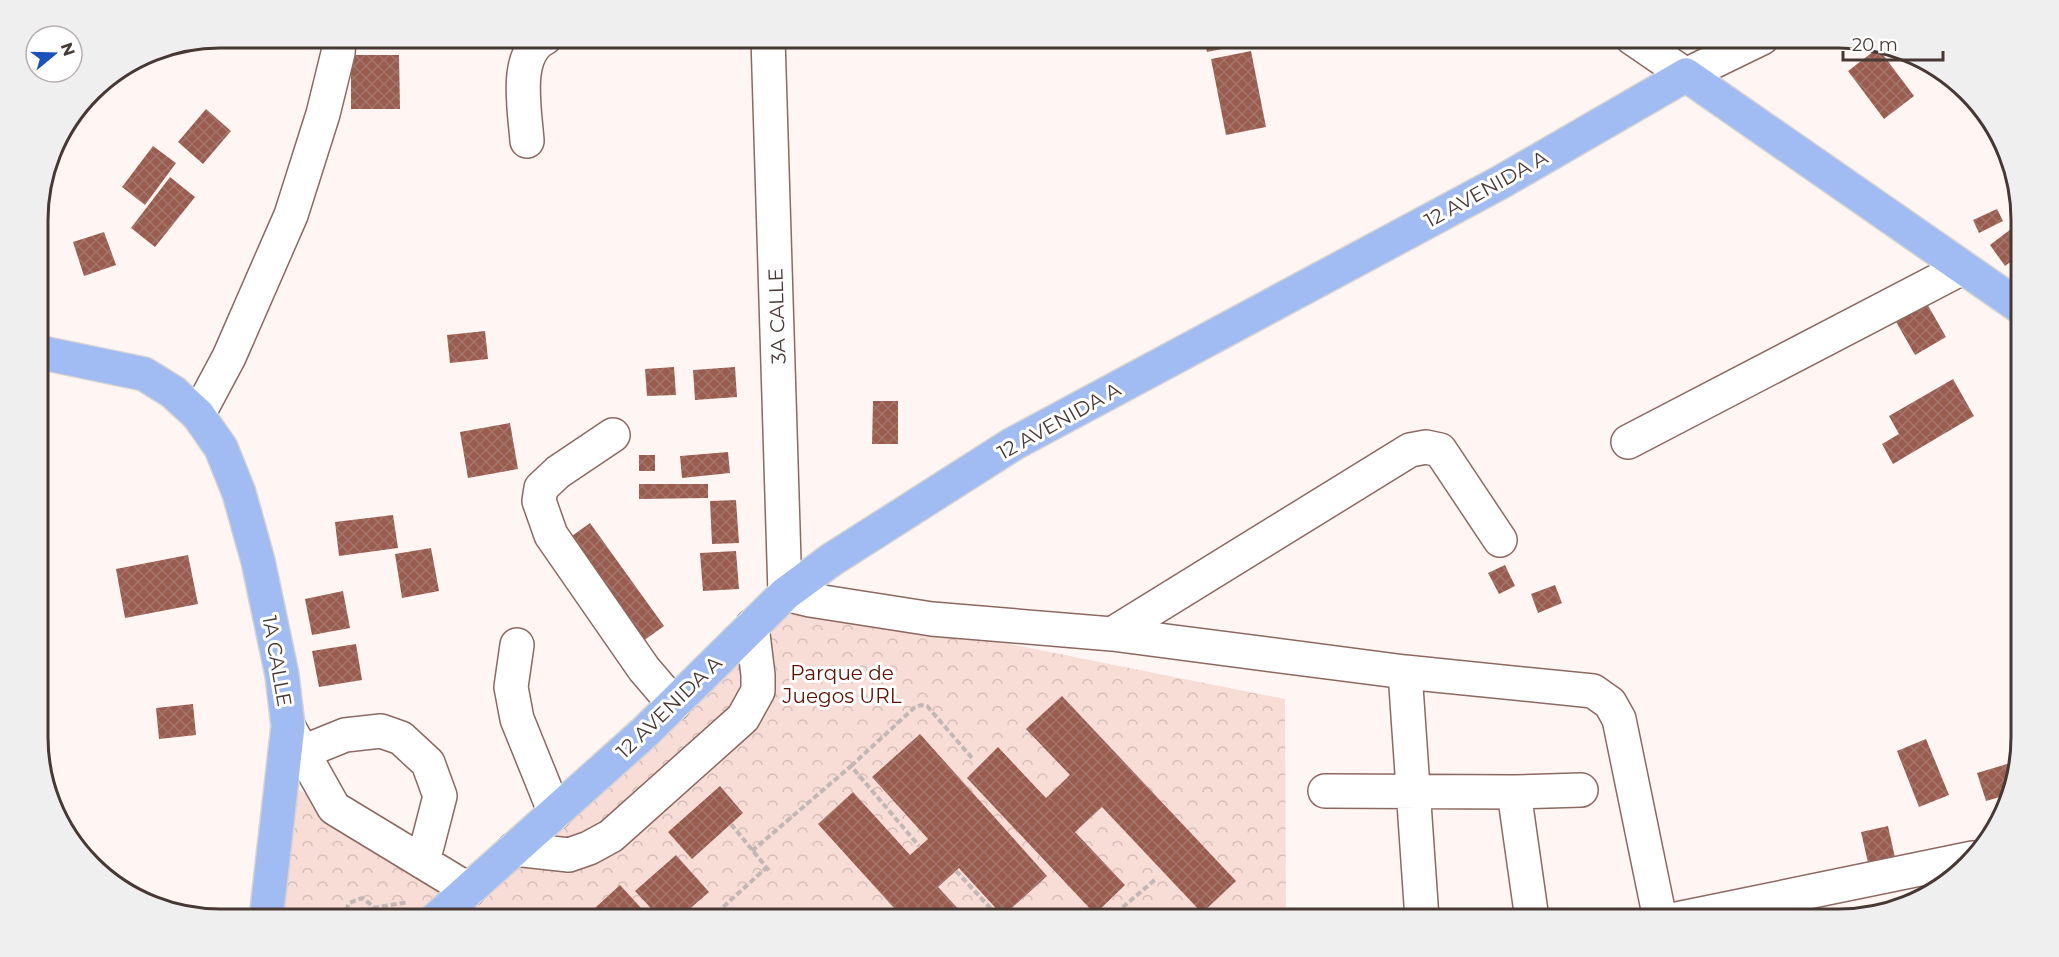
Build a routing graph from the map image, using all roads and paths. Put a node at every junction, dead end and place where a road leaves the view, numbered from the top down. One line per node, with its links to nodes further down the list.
1 (338, 48): 11 (street)
2 (533, 48): 7 (street)
3 (768, 48): 15 (street, 3A CALLE)
4 (1654, 48): 6 (street)
5 (1741, 48): 6 (street, 12 AVENIDA A)
6 (1686, 75): 8 (main road); 15 (main road, 12 AVENIDA A)
7 (527, 141)
8 (1962, 268): 9 (main road); 13 (street)
9 (2011, 301)
10 (48, 354): 11 (main road, 1A CALLE)
11 (198, 415): 21 (main road, 1A CALLE)
12 (613, 435): 20 (street)
13 (1628, 442)
14 (1500, 540): 17 (street)
15 (785, 594): 16 (main road, 12 AVENIDA A); 17 (street)
16 (752, 626): 20 (main road, 12 AVENIDA A); 31 (street)
17 (1113, 634): 19 (street)
18 (517, 645): 28 (street)
19 (1405, 672): 26 (street); 49 (street)
20 (674, 704): 28 (main road, 12 AVENIDA A)
21 (296, 739): 34 (street); 34 (street); 40 (main road, 1A CALLE)
22 (972, 758): 23 (path)
23 (850, 766): 30 (path); 32 (path)
24 (1581, 790): 27 (street)
25 (1325, 791): 26 (street)
26 (1412, 792): 27 (street); 47 (street)
27 (1514, 792): 48 (street)
28 (555, 813): 31 (main road, 12 AVENIDA A)
29 (731, 824): 32 (path)
30 (919, 846)
31 (514, 849): 39 (main road, 12 AVENIDA A)
32 (752, 851): 35 (path)
33 (1959, 861): 50 (street)
34 (423, 862): 39 (street)
35 (766, 868): 37 (path); 44 (path)
36 (956, 871): 45 (path)
37 (771, 873)
38 (1157, 878): 46 (path)
39 (469, 890): 43 (main road, 12 AVENIDA A)
40 (268, 909)
41 (347, 909): 42 (path)
42 (373, 909)
43 (448, 909)
44 (723, 909)
45 (991, 909)
46 (1121, 909)
47 (1421, 909)
48 (1531, 909)
49 (1658, 909)
50 (1726, 909)

